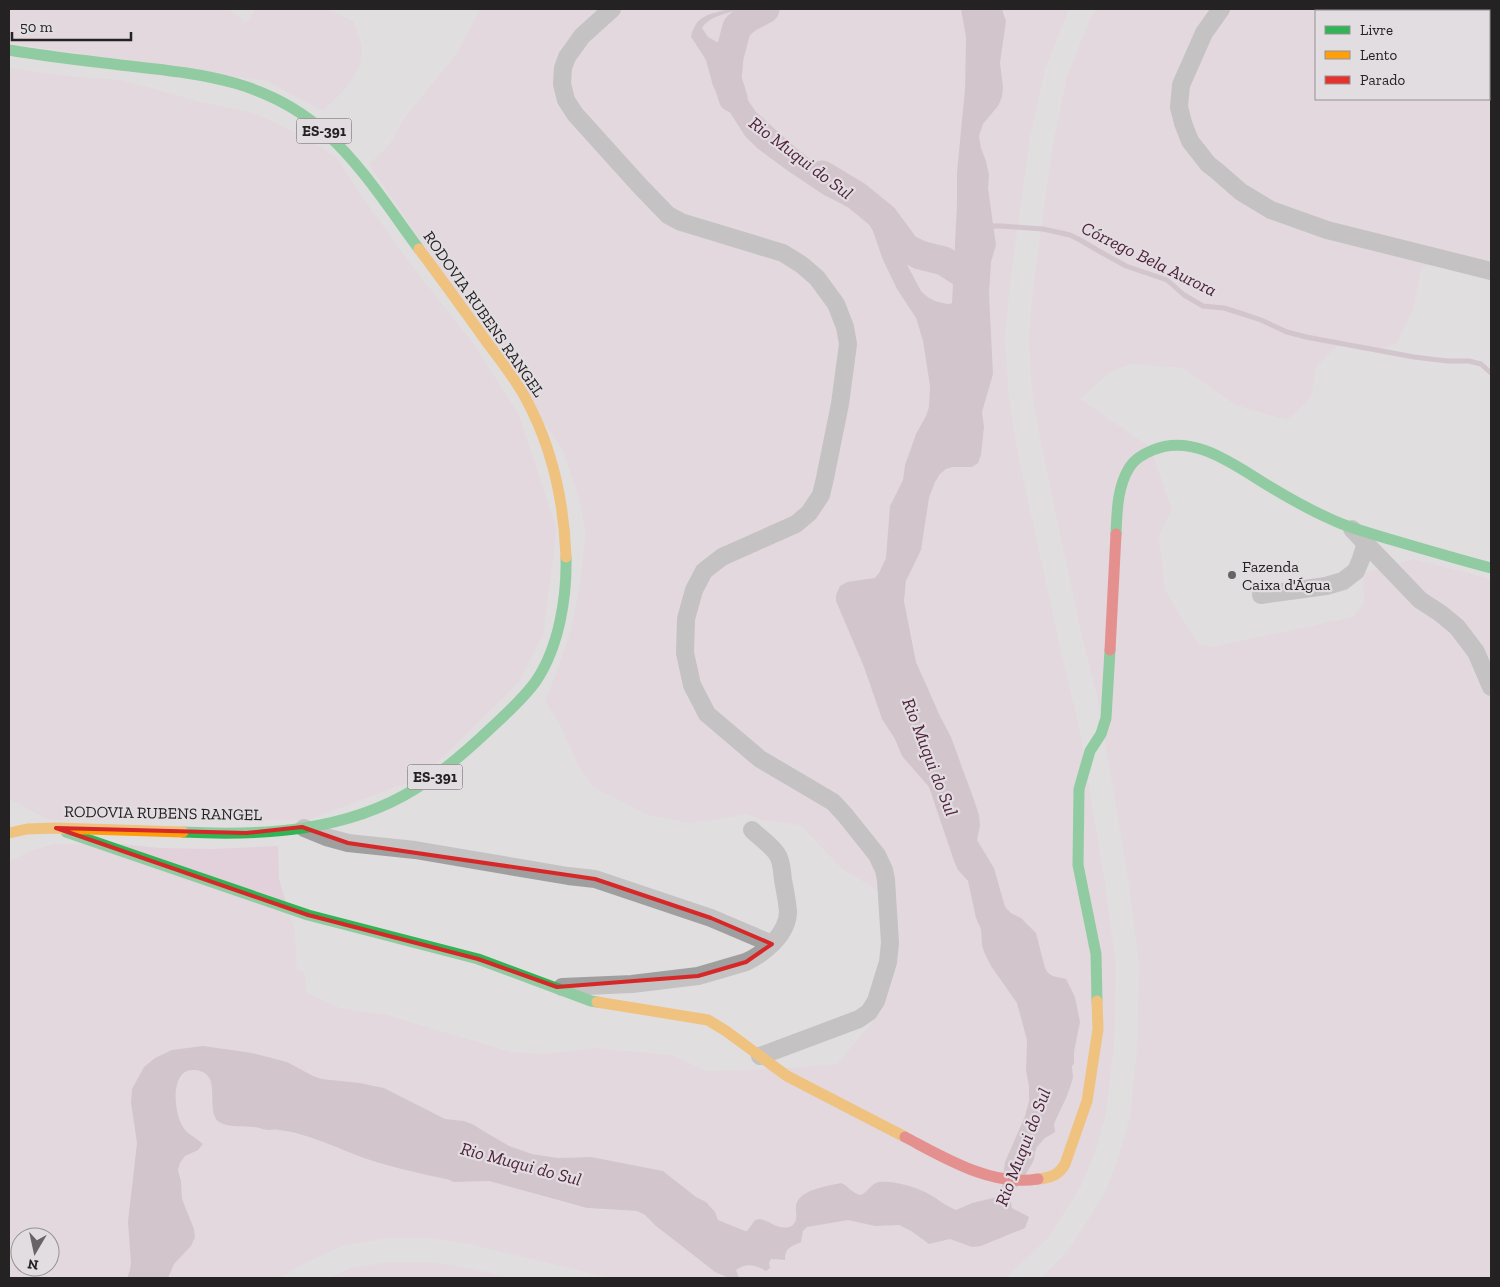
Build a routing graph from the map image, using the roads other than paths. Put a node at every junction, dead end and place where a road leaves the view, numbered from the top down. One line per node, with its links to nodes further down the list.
1 (612, 9): 16 (street)
2 (1221, 9): 4 (street)
3 (9, 50): 10 (street, RODOVIA RUBENS RANGEL / ES-391)
4 (1491, 271)
5 (1350, 527): 6 (street); 7 (street); 16 (street)
6 (1366, 543): 8 (street); 9 (street)
7 (1491, 568)
8 (1261, 595)
9 (1491, 687)
10 (302, 827): 11 (street, RODOVIA RUBENS RANGEL / ES-391); 14 (street)
11 (56, 828): 13 (street, RODOVIA RUBENS RANGEL / ES-391); 15 (street)
12 (752, 830): 14 (street)
13 (9, 833)
14 (772, 944): 15 (street)
15 (557, 988): 16 (street)
16 (760, 1056)

